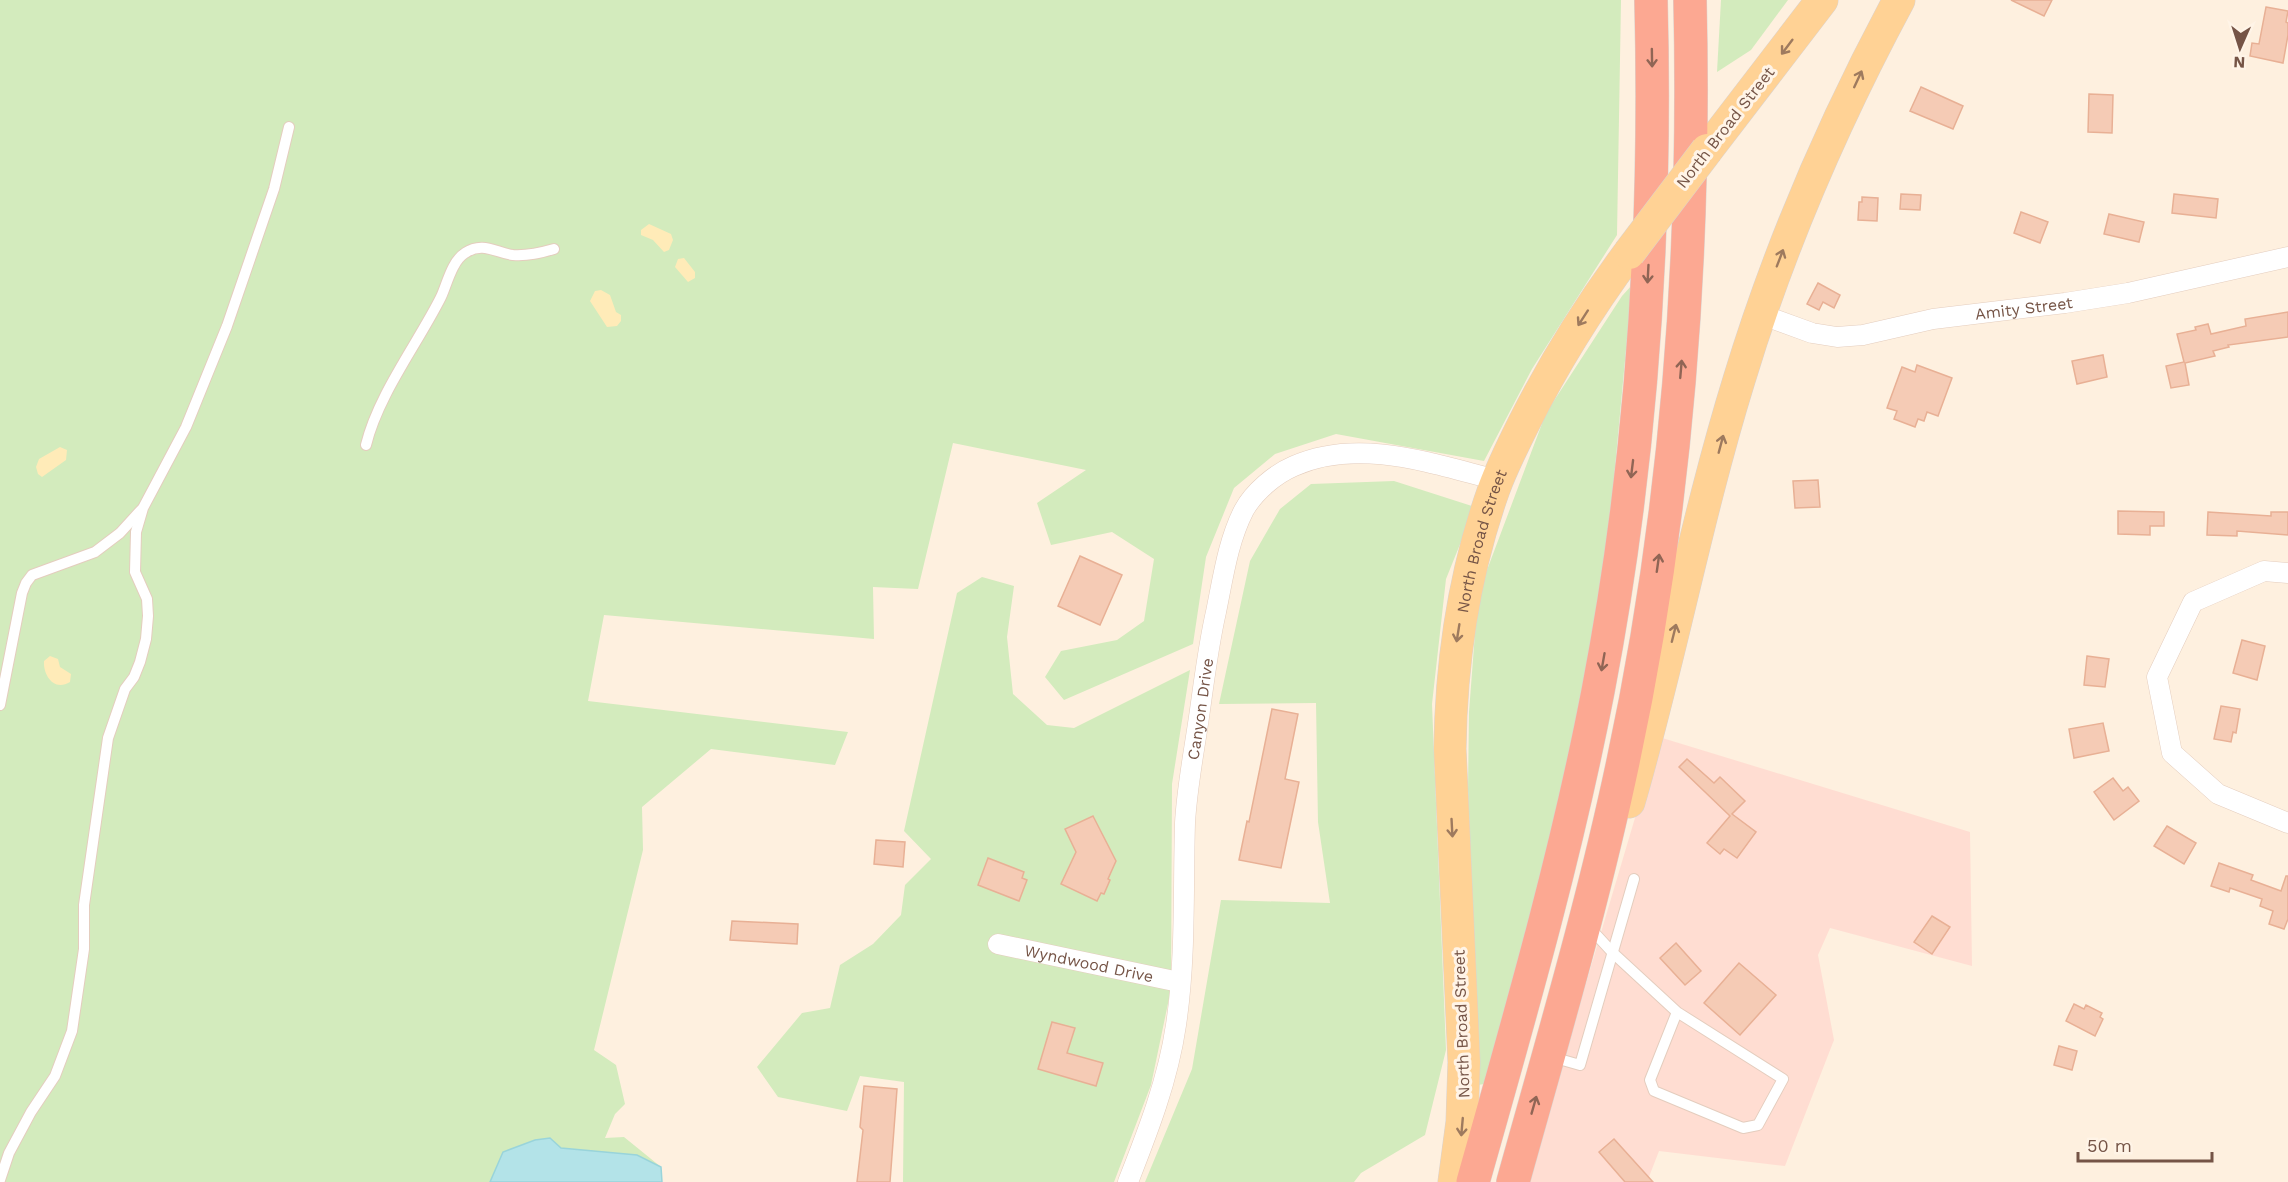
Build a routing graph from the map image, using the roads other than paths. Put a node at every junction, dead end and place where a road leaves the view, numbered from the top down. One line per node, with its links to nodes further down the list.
1 (1651, 0): 26 (highway, one-way to 26)
2 (1690, 0): 15 (highway, one-way to 2)
3 (1822, 0): 10 (main road, North Broad Street, one-way to 10, bridge)
4 (1899, 0): 8 (main road, one-way to 4)
5 (289, 127): 11 (lane)
6 (554, 249): 9 (lane)
7 (2288, 257): 8 (street, Amity Street)
8 (1760, 314): 15 (main road, one-way to 8)
9 (366, 445)
10 (1497, 480): 20 (street, Canyon Drive); 25 (main road, North Broad Street, one-way to 25)
11 (143, 508): 13 (lane); 23 (lane)
12 (2288, 573): 14 (street)
13 (0, 705)
14 (2288, 823)
15 (1604, 847): 17 (highway)
16 (1634, 879): 19 (lane)
17 (1586, 924): 19 (lane); 22 (highway)
18 (998, 944): 20 (street, Wyndwood Drive)
19 (1612, 953): 21 (lane); 22 (lane)
20 (1179, 982): 24 (street, Canyon Drive)
21 (1677, 1012): 21 (lane)
22 (1548, 1056): 27 (highway, one-way to 22)
23 (0, 1180)
24 (1128, 1182)
25 (1454, 1182)
26 (1473, 1182)
27 (1513, 1182)

